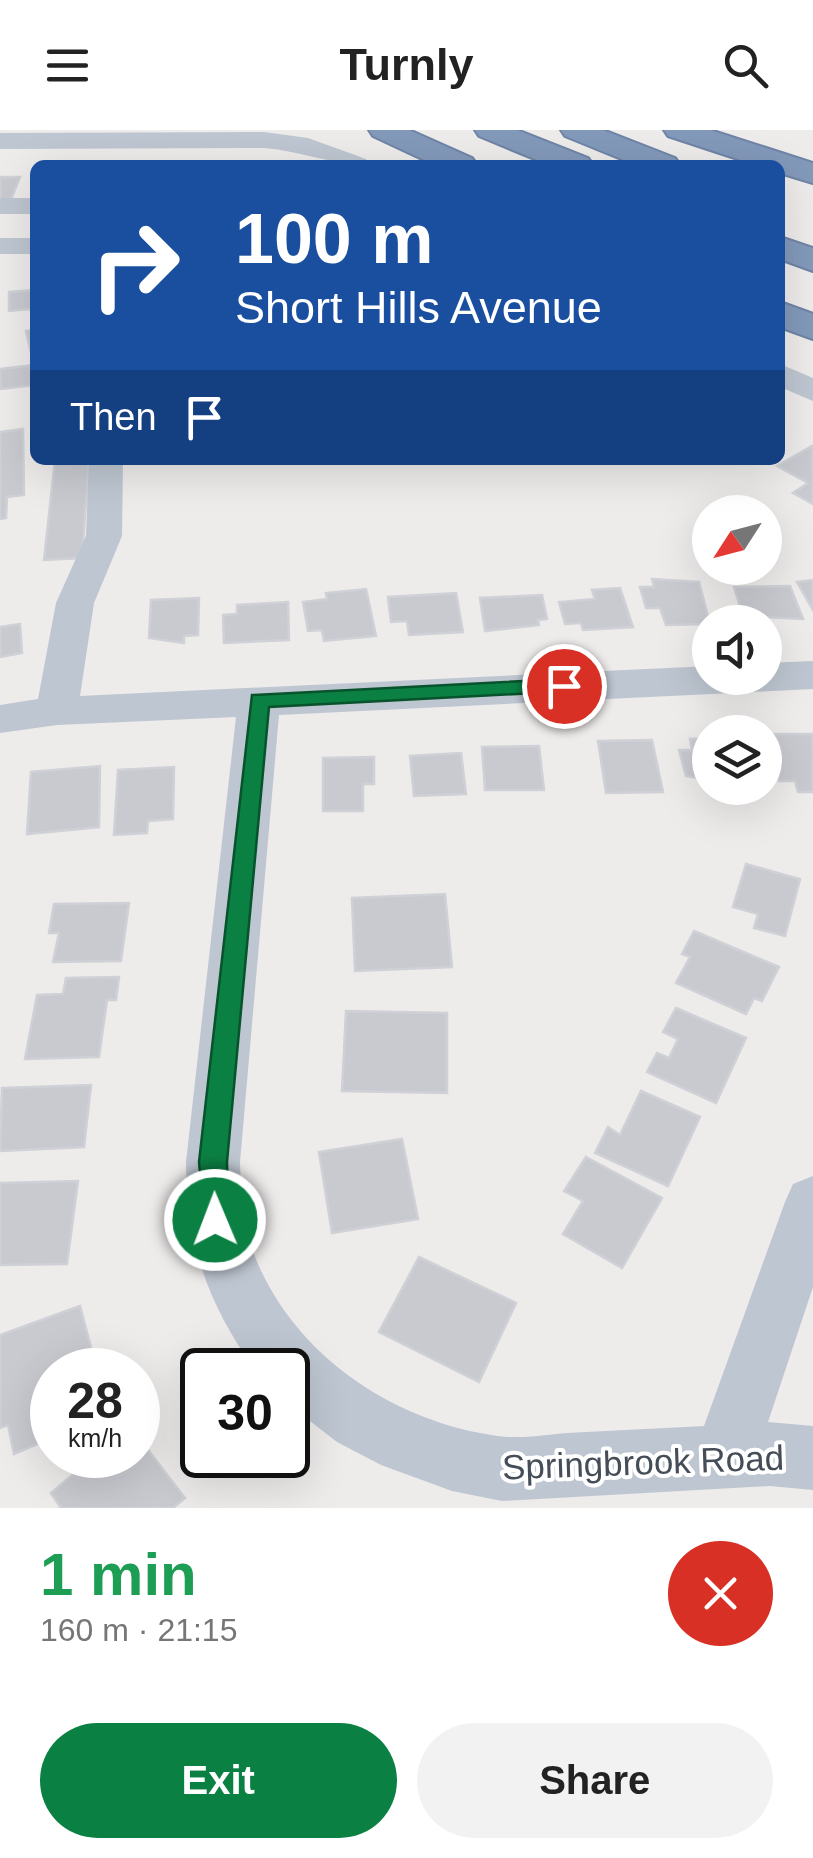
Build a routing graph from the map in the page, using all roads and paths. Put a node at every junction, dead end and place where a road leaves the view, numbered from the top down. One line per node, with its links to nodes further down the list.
1 (384, 130): 10 (highway)
2 (490, 130): 11 (highway)
3 (576, 130): 12 (highway)
4 (679, 130): 13 (highway)
5 (729, 130): 8 (highway)
6 (0, 141): 7 (street)
7 (62, 153): 9 (street)
8 (813, 159)
9 (346, 160)
10 (449, 160)
11 (564, 160)
12 (651, 160)
13 (772, 160)
14 (0, 162): 16 (street)
15 (785, 164): 17 (highway)
16 (30, 165)
17 (813, 173)
18 (0, 206): 19 (street)
19 (30, 206)
20 (0, 246): 21 (street)
21 (30, 246)
22 (785, 249): 23 (highway)
23 (813, 260)
24 (785, 281): 25 (highway)
25 (813, 292)
26 (785, 315): 27 (highway)
27 (813, 328)
28 (785, 376): 29 (street)
29 (813, 390)
30 (106, 465): 35 (street)
31 (813, 675): 32 (street)
32 (782, 676)
33 (692, 681): 34 (street)
34 (259, 700): 35 (street); 38 (street, Springbrook Road)
35 (58, 711): 36 (street)
36 (0, 719)
37 (813, 1202): 38 (street)
38 (726, 1456): 39 (street, Springbrook Road)
39 (813, 1458)

